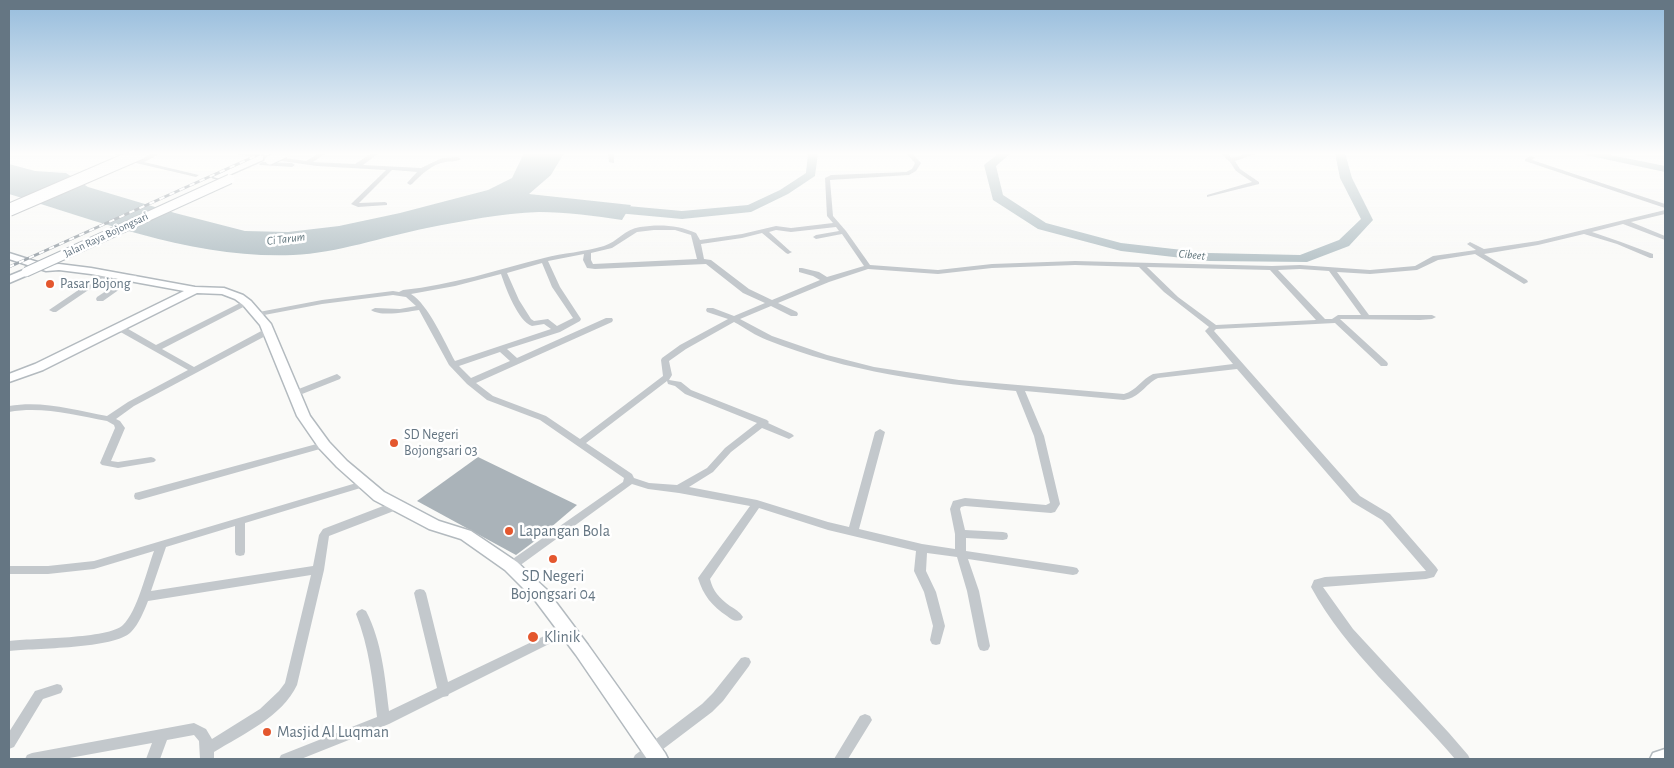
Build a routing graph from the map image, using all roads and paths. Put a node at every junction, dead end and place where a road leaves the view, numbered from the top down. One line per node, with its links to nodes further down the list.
1 (51, 189): 11 (highway, bridge)
2 (59, 189): 13 (highway, bridge)
3 (190, 189): 31 (street, Jalan Raya Bojongsari)
4 (206, 189): 31 (street, Jalan Raya Bojongsari, bridge)
5 (370, 189): 10 (street)
6 (829, 189): 16 (street)
7 (1235, 189): 9 (street)
8 (1614, 189): 12 (street)
9 (1209, 196)
10 (385, 204)
11 (9, 205)
12 (1665, 206)
13 (9, 210)
14 (1665, 212): 15 (street)
15 (1624, 222): 19 (street); 21 (street)
16 (837, 226): 17 (street); 18 (street)
17 (764, 231): 22 (street); 25 (street)
18 (844, 232): 20 (street); 32 (street)
19 (1586, 232): 26 (street); 27 (street)
20 (816, 237)
21 (1665, 238)
22 (697, 242): 24 (street); 29 (street)
23 (1470, 244): 26 (street)
24 (588, 252): 28 (street); 29 (street)
25 (788, 252)
26 (1481, 253): 34 (street); 41 (street)
27 (1650, 256)
28 (544, 260): 36 (street); 61 (street)
29 (701, 261): 46 (street)
30 (1141, 265): 32 (street); 33 (street); 59 (street)
31 (15, 267): 37 (street); 39 (street, Jalan Raya Bojongsari)
32 (868, 267): 40 (street)
33 (1272, 268): 34 (street); 58 (street)
34 (1331, 269): 54 (street)
35 (802, 270): 40 (street)
36 (503, 271): 43 (street); 61 (street)
37 (108, 274): 38 (street); 48 (street)
38 (133, 277): 42 (street); 44 (street)
39 (9, 280)
40 (826, 280): 46 (street)
41 (1524, 282)
42 (195, 290): 45 (street); 60 (street)
43 (393, 293): 47 (street); 51 (street)
44 (100, 299)
45 (248, 303): 51 (street); 63 (street)
46 (773, 303): 52 (street); 55 (street)
47 (421, 307): 49 (street); 67 (street)
48 (53, 310)
49 (375, 310)
50 (710, 310): 55 (street)
51 (259, 314): 62 (street)
52 (794, 314)
53 (1432, 317): 54 (street)
54 (1367, 318): 57 (street)
55 (734, 319): 74 (street); 81 (street)
56 (610, 320): 65 (street)
57 (1336, 320): 58 (street); 66 (street)
58 (1322, 321): 59 (street)
59 (1214, 327): 68 (street)
60 (120, 328): 63 (street); 71 (street)
61 (557, 330): 64 (street)
62 (268, 332): 69 (street); 75 (street)
63 (157, 348): 69 (street)
64 (501, 348): 65 (street); 67 (street)
65 (516, 362): 72 (street)
66 (1384, 364)
67 (453, 365): 72 (street)
68 (1239, 366): 74 (street); 125 (street)
69 (194, 370): 77 (street)
70 (337, 377): 75 (street)
71 (9, 378)
72 (470, 382): 81 (street)
73 (671, 382): 78 (street)
74 (1020, 389): 92 (street)
75 (294, 394): 82 (street)
76 (9, 409): 77 (street)
77 (109, 419): 83 (street)
78 (763, 425): 80 (street); 86 (street)
79 (880, 432): 91 (street)
80 (789, 436)
81 (580, 444): 84 (street)
82 (324, 445): 85 (street); 87 (street)
83 (151, 460)
84 (630, 480): 86 (street); 98 (street)
85 (363, 484): 89 (street); 90 (street)
86 (679, 489): 88 (street)
87 (139, 496)
88 (757, 504): 91 (street); 105 (street)
89 (395, 506): 98 (street); 100 (street)
90 (240, 520): 94 (street); 96 (street)
91 (853, 532): 95 (street)
92 (960, 534): 93 (street); 97 (street)
93 (1003, 536)
94 (161, 545): 99 (street); 103 (street)
95 (922, 548): 97 (street); 107 (street)
96 (240, 552)
97 (961, 554): 101 (street); 109 (street)
98 (510, 566): 106 (street)
99 (9, 570)
100 (318, 570): 103 (street); 117 (street)
101 (1073, 571)
102 (420, 593): 112 (street)
103 (144, 597): 108 (street)
104 (362, 614): 113 (street)
105 (737, 617)
106 (567, 630): 112 (street); 118 (street)
107 (936, 640)
108 (9, 646)
109 (984, 646)
110 (745, 662): 118 (street)
111 (57, 689): 116 (street)
112 (444, 692): 113 (street)
113 (384, 720): 122 (street)
114 (865, 720): 124 (street)
115 (162, 735): 117 (street); 120 (street); 121 (street)
116 (9, 743)
117 (208, 753)
118 (656, 755): 123 (street)
119 (1665, 758): 126 (street)
120 (32, 759)
121 (153, 759)
122 (286, 759)
123 (640, 759)
124 (841, 759)
125 (1462, 759)
126 (1660, 759)

